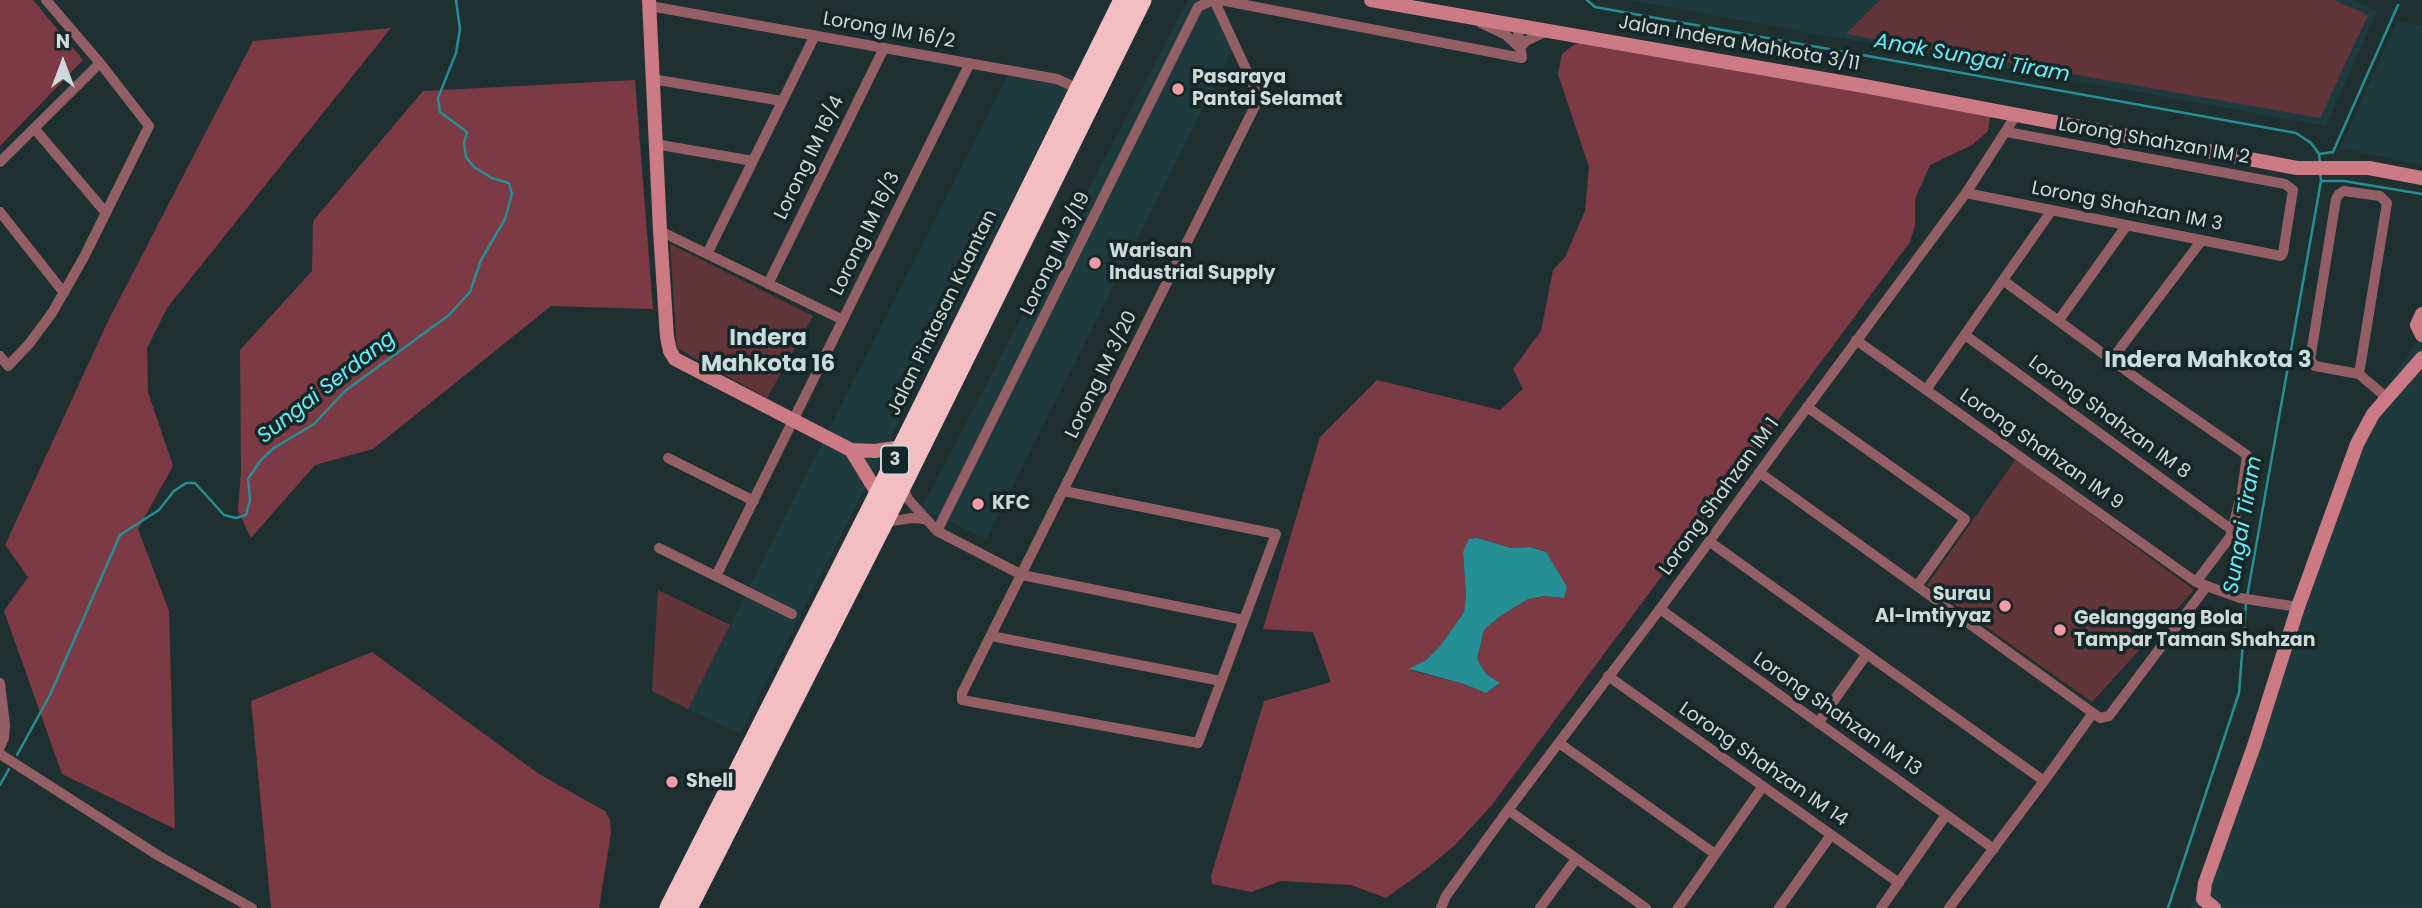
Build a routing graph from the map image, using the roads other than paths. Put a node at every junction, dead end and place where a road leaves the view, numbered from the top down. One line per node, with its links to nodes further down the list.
1 (46, 0): 15 (street)
2 (1124, 0): 18 (highway, Jalan Pintasan Kuantan / 3)
3 (1142, 0): 57 (highway, Jalan Pintasan Kuantan / 3)
4 (1216, 0): 14 (street); 58 (street, Lorong IM 3/20); 64 (street, Lorong IM 3/19)
5 (1371, 0): 8 (street, Jalan Indera Mahkota 3/11)
6 (1381, 0): 8 (street)
7 (650, 3): 12 (street, Lorong IM 16/2); 17 (street)
8 (1397, 5): 9 (street, Jalan Indera Mahkota 3/11)
9 (1474, 18): 10 (street, Jalan Indera Mahkota 3/11); 14 (street)
10 (1517, 25): 11 (street, Jalan Indera Mahkota 3/11); 14 (street)
11 (1549, 30): 14 (street); 20 (street, Jalan Indera Mahkota 3/11)
12 (815, 35): 13 (street, Lorong IM 16/2); 19 (street)
13 (884, 48): 16 (street, Lorong IM 16/2); 37 (street, Lorong IM 16/4)
14 (1521, 53)
15 (100, 62): 21 (street); 30 (street)
16 (970, 63): 18 (street, Lorong IM 16/2); 40 (street, Lorong IM 16/3)
17 (652, 79): 19 (street); 23 (street)
18 (1079, 89): 53 (highway, Jalan Pintasan Kuantan / 3)
19 (782, 102): 24 (street)
20 (2016, 115): 22 (street, Lorong Shahzan IM 1); 26 (street, Jalan Indera Mahkota 3/11)
21 (34, 128): 25 (street); 30 (street)
22 (2007, 132): 27 (street, Lorong Shahzan IM 1); 35 (street, Lorong Shahzan IM 2)
23 (655, 144): 24 (street); 32 (street)
24 (753, 160): 34 (street)
25 (0, 162)
26 (2422, 178)
27 (1966, 193): 28 (street, Lorong Shahzan IM 3); 44 (street, Lorong Shahzan IM 1)
28 (2052, 210): 31 (street, Lorong Shahzan IM 3); 36 (street)
29 (0, 212): 38 (street)
30 (106, 213): 38 (street)
31 (2127, 225): 33 (street, Lorong Shahzan IM 3); 41 (street)
32 (660, 231): 34 (street); 52 (street)
33 (2202, 240): 35 (street, Lorong Shahzan IM 3); 47 (street)
34 (707, 254): 37 (street)
35 (2281, 256)
36 (2004, 281): 41 (street); 42 (street)
37 (768, 284): 40 (street)
38 (64, 292): 45 (street)
39 (2422, 314): 43 (street)
40 (843, 320): 52 (street, Lorong IM 16/3)
41 (2059, 320): 47 (street)
42 (1965, 335): 49 (street); 63 (street, Lorong Shahzan IM 8)
43 (2422, 335)
44 (1856, 340): 49 (street, Lorong Shahzan IM 9); 51 (street, Lorong Shahzan IM 1)
45 (0, 356)
46 (2422, 358): 50 (street)
47 (2112, 359): 63 (street)
48 (2359, 374): 48 (street); 50 (street)
49 (1926, 390): 69 (street, Lorong Shahzan IM 9)
50 (2387, 398): 71 (street)
51 (1807, 407): 56 (street, Lorong Shahzan IM 1); 70 (street)
52 (794, 421): 54 (street); 60 (street, Lorong IM 16/3)
53 (902, 447): 54 (street); 59 (highway, Jalan Pintasan Kuantan / 3)
54 (851, 450): 59 (street)
55 (668, 458): 60 (street)
56 (1759, 473): 65 (street, Lorong Shahzan IM 1); 70 (street)
57 (902, 486): 61 (street); 62 (highway, Jalan Pintasan Kuantan / 3)
58 (1064, 491): 67 (street, Lorong IM 3/20); 74 (street)
59 (878, 494): 95 (highway, Jalan Pintasan Kuantan / 3)
60 (754, 501): 68 (street, Lorong IM 16/3)
61 (924, 519): 62 (street); 64 (street)
62 (884, 522): 96 (highway, Jalan Pintasan Kuantan / 3)
63 (2232, 530): 69 (street)
64 (937, 531): 67 (street)
65 (1710, 542): 72 (street, Lorong Shahzan IM 1); 76 (street)
66 (659, 548): 68 (street)
67 (1022, 575): 74 (street); 75 (street, Lorong IM 3/20)
68 (716, 576): 73 (street)
69 (2201, 584): 71 (street, Lorong Shahzan IM 9); 80 (street)
70 (1917, 586): 80 (street)
71 (2298, 607): 104 (street)
72 (1660, 609): 77 (street, Lorong Shahzan IM 1); 81 (street, Lorong Shahzan IM 13)
73 (792, 614)
74 (1244, 620): 78 (street)
75 (991, 636): 78 (street); 78 (street, Lorong IM 3/20)
76 (1867, 655): 81 (street); 85 (street)
77 (1608, 676): 82 (street, Lorong Shahzan IM 1); 86 (street, Lorong Shahzan IM 14)
78 (1221, 681)
79 (0, 683): 83 (street)
80 (2093, 713): 85 (street)
81 (1818, 723): 88 (street, Lorong Shahzan IM 13)
82 (1559, 743): 87 (street, Lorong Shahzan IM 1); 91 (street)
83 (0, 747)
84 (0, 754): 94 (street)
85 (2044, 781): 90 (street)
86 (1763, 786): 89 (street, Lorong Shahzan IM 14); 91 (street)
87 (1508, 810): 92 (street); 97 (street, Lorong Shahzan IM 1)
88 (1946, 814): 90 (street, Lorong Shahzan IM 13); 93 (street)
89 (1831, 835): 93 (street, Lorong Shahzan IM 14); 101 (street)
90 (1994, 849): 103 (street)
91 (1715, 855): 100 (street)
92 (1576, 859): 98 (street); 99 (street)
93 (1899, 883): 102 (street)
94 (252, 908)
95 (669, 908)
96 (688, 908)
97 (1441, 908)
98 (1540, 908)
99 (1646, 908)
100 (1678, 908)
101 (1779, 908)
102 (1881, 908)
103 (1950, 908)
104 (2214, 908)

